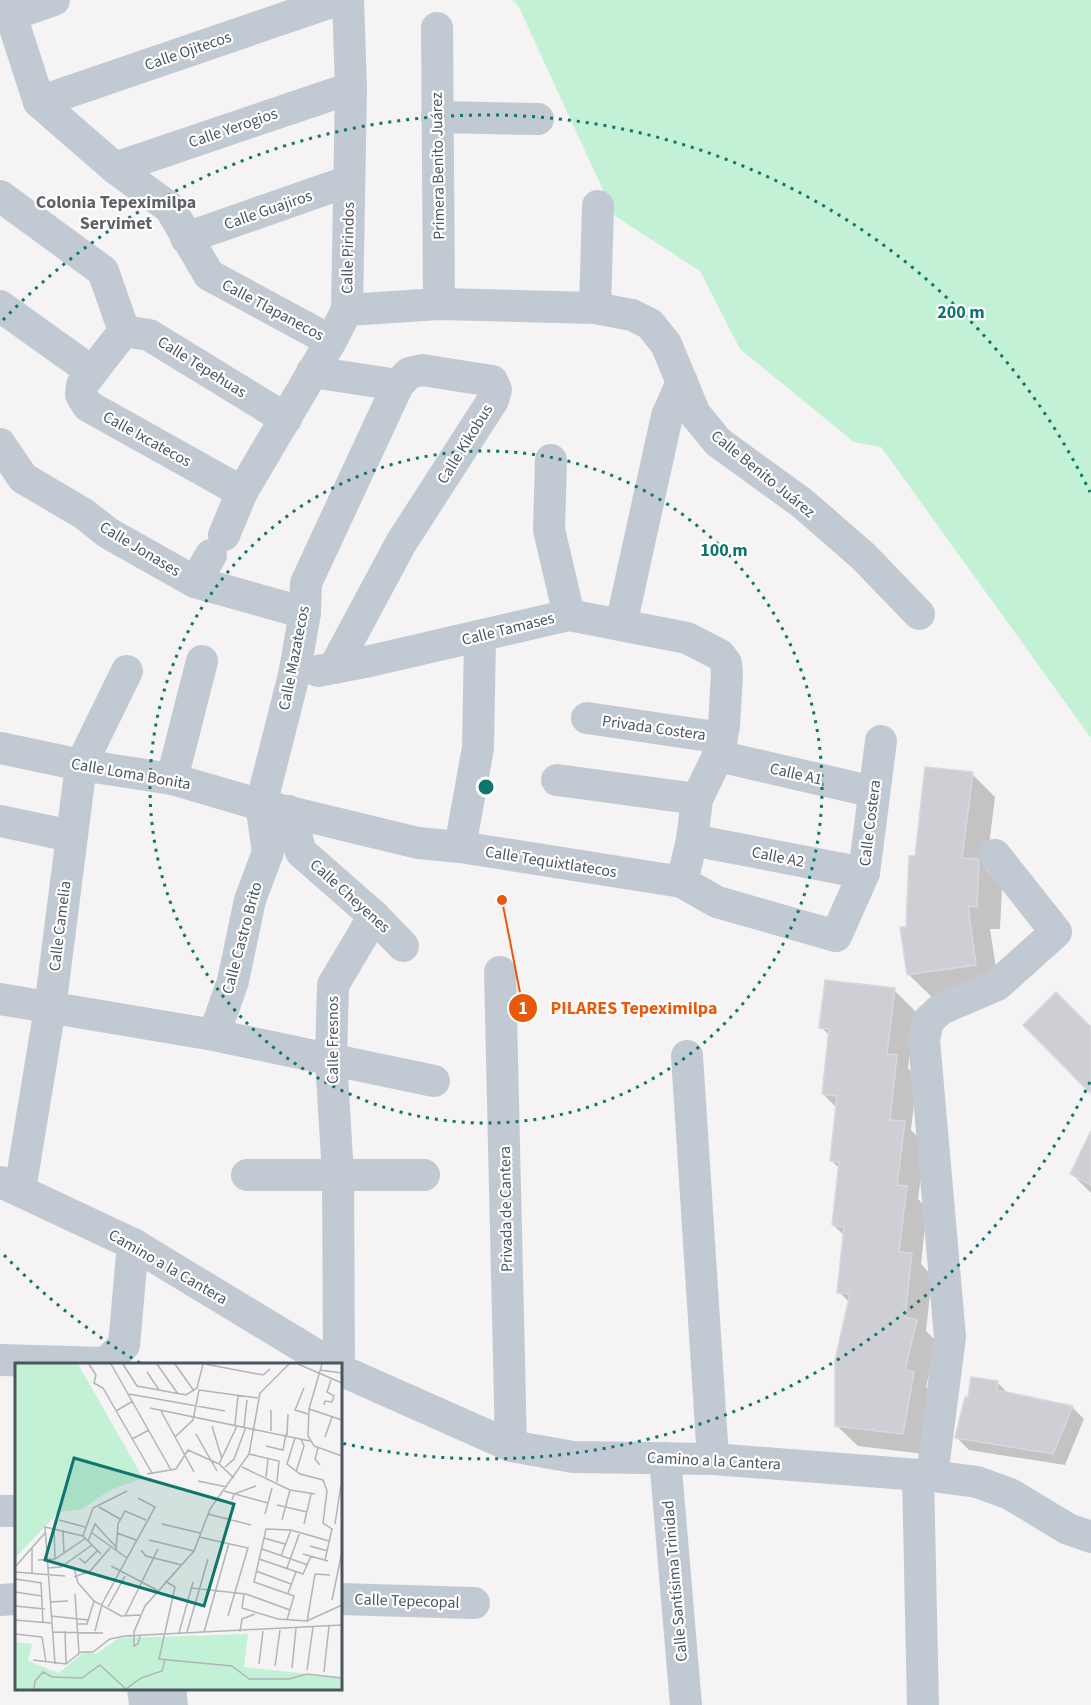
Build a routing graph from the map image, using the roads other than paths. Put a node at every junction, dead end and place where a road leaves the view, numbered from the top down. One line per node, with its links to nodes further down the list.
1 (54, 0): 4 (street)
2 (337, 0): 7 (street, Calle Ojitecos)
3 (348, 0): 6 (street, Calle Pirindos)
4 (5, 11): 7 (street)
5 (437, 27): 8 (street, Primera Benito Juárez)
6 (351, 88): 10 (street, Calle Yerogios); 11 (street, Calle Pirindos)
7 (39, 102): 10 (street, Calle Tlapanecos)
8 (437, 117): 9 (street); 15 (street, Primera Benito Juárez)
9 (537, 119)
10 (116, 168): 14 (street, Calle Tlapanecos)
11 (349, 181): 14 (street, Calle Guajiros); 18 (street, Calle Pirindos)
12 (0, 196): 19 (street)
13 (598, 206): 17 (street)
14 (186, 238): 20 (street, Calle Tlapanecos)
15 (439, 304): 17 (street, Calle Benito Juárez); 18 (street, Calle Benito Juárez)
16 (2, 308): 21 (street)
17 (594, 308): 23 (street, Calle Benito Juárez)
18 (347, 310): 20 (street, Calle Pirindos)
19 (124, 330): 21 (street, Calle Ixcatecos); 25 (street, Calle Tepehuas)
20 (331, 341): 22 (street, Calle Pirindos)
21 (92, 371): 28 (street, Calle Ixcatecos)
22 (312, 372): 24 (street); 25 (street, Calle Pirindos)
23 (682, 382): 31 (street, Calle Benito Juárez); 33 (street)
24 (398, 385): 30 (street, Calle Mazatecos); 36 (street, Calle Kikobus)
25 (286, 419): 28 (street, Calle Pirindos)
26 (0, 444): 29 (street, Calle Jonases)
27 (551, 460): 32 (street)
28 (242, 492): 29 (street, Calle Pirindos)
29 (195, 582): 30 (street, Calle Jonases)
30 (305, 614): 38 (street, Calle Mazatecos)
31 (919, 614)
32 (569, 615): 33 (street, Calle Tamases); 34 (street, Calle Tamases)
33 (621, 625): 41 (street, Calle Tamases)
34 (480, 637): 36 (street, Calle Tamases); 52 (street)
35 (202, 661): 44 (street)
36 (334, 668): 38 (street, Calle Tamases)
37 (127, 670): 43 (street, Calle Camelia)
38 (294, 675): 48 (street, Calle Mazatecos)
39 (587, 718): 41 (street, Privada Costera)
40 (881, 741): 46 (street, Calle Costera)
41 (720, 747): 46 (street, Calle A1); 47 (street)
42 (0, 748): 43 (street, Calle Loma Bonita)
43 (81, 765): 44 (street, Calle Loma Bonita); 50 (street, Calle Camelia)
44 (172, 779): 48 (street, Calle Loma Bonita)
45 (557, 780): 47 (street)
46 (874, 792): 54 (street, Calle Costera)
47 (697, 799): 51 (street)
48 (275, 808): 52 (street, Calle Tequixtlatecos); 56 (street, Calle Cheyenes); 62 (street, Calle Castro Brito)
49 (0, 821): 50 (street)
50 (71, 836): 61 (street, Calle Camelia)
51 (692, 840): 54 (street, Calle A2); 55 (street)
52 (460, 847): 55 (street, Calle Tequixtlatecos)
53 (995, 855): 78 (street)
54 (864, 873): 57 (street, Calle Costera)
55 (682, 882): 57 (street, Calle Tequixtlatecos)
56 (374, 916): 58 (street, Calle Cheyenes); 64 (street, Calle Fresnos)
57 (836, 936)
58 (403, 946)
59 (500, 972): 75 (street, Privada de Cantera)
60 (0, 999): 61 (street)
61 (50, 1008): 62 (street); 69 (street, Calle Camelia)
62 (214, 1035): 64 (street)
63 (687, 1056): 77 (street)
64 (331, 1059): 65 (street); 67 (street, Calle Fresnos)
65 (434, 1081)
66 (247, 1175): 67 (street)
67 (338, 1175): 68 (street); 73 (street, Calle Fresnos)
68 (424, 1175)
69 (10, 1186): 70 (street, Camino a la Cantera)
70 (134, 1244): 71 (street); 72 (street, Camino a la Cantera)
71 (0, 1360)
72 (328, 1363)
73 (339, 1363)
74 (342, 1371): 75 (street, Camino a la Cantera)
75 (511, 1446): 76 (street, Camino a la Cantera)
76 (664, 1458): 77 (street, Camino a la Cantera); 90 (street, Calle Santísima Trinidad)
77 (713, 1459): 78 (street, Camino a la Cantera)
78 (925, 1476): 81 (street, Camino a la Cantera); 91 (street)
79 (15, 1510): 80 (street)
80 (0, 1512)
81 (1091, 1537)
82 (15, 1599): 84 (street)
83 (342, 1599): 85 (street, Calle Tepecopal)
84 (0, 1600)
85 (474, 1603)
86 (143, 1690): 88 (street)
87 (170, 1690): 89 (street)
88 (146, 1705)
89 (172, 1705)
90 (686, 1705)
91 (923, 1705)

